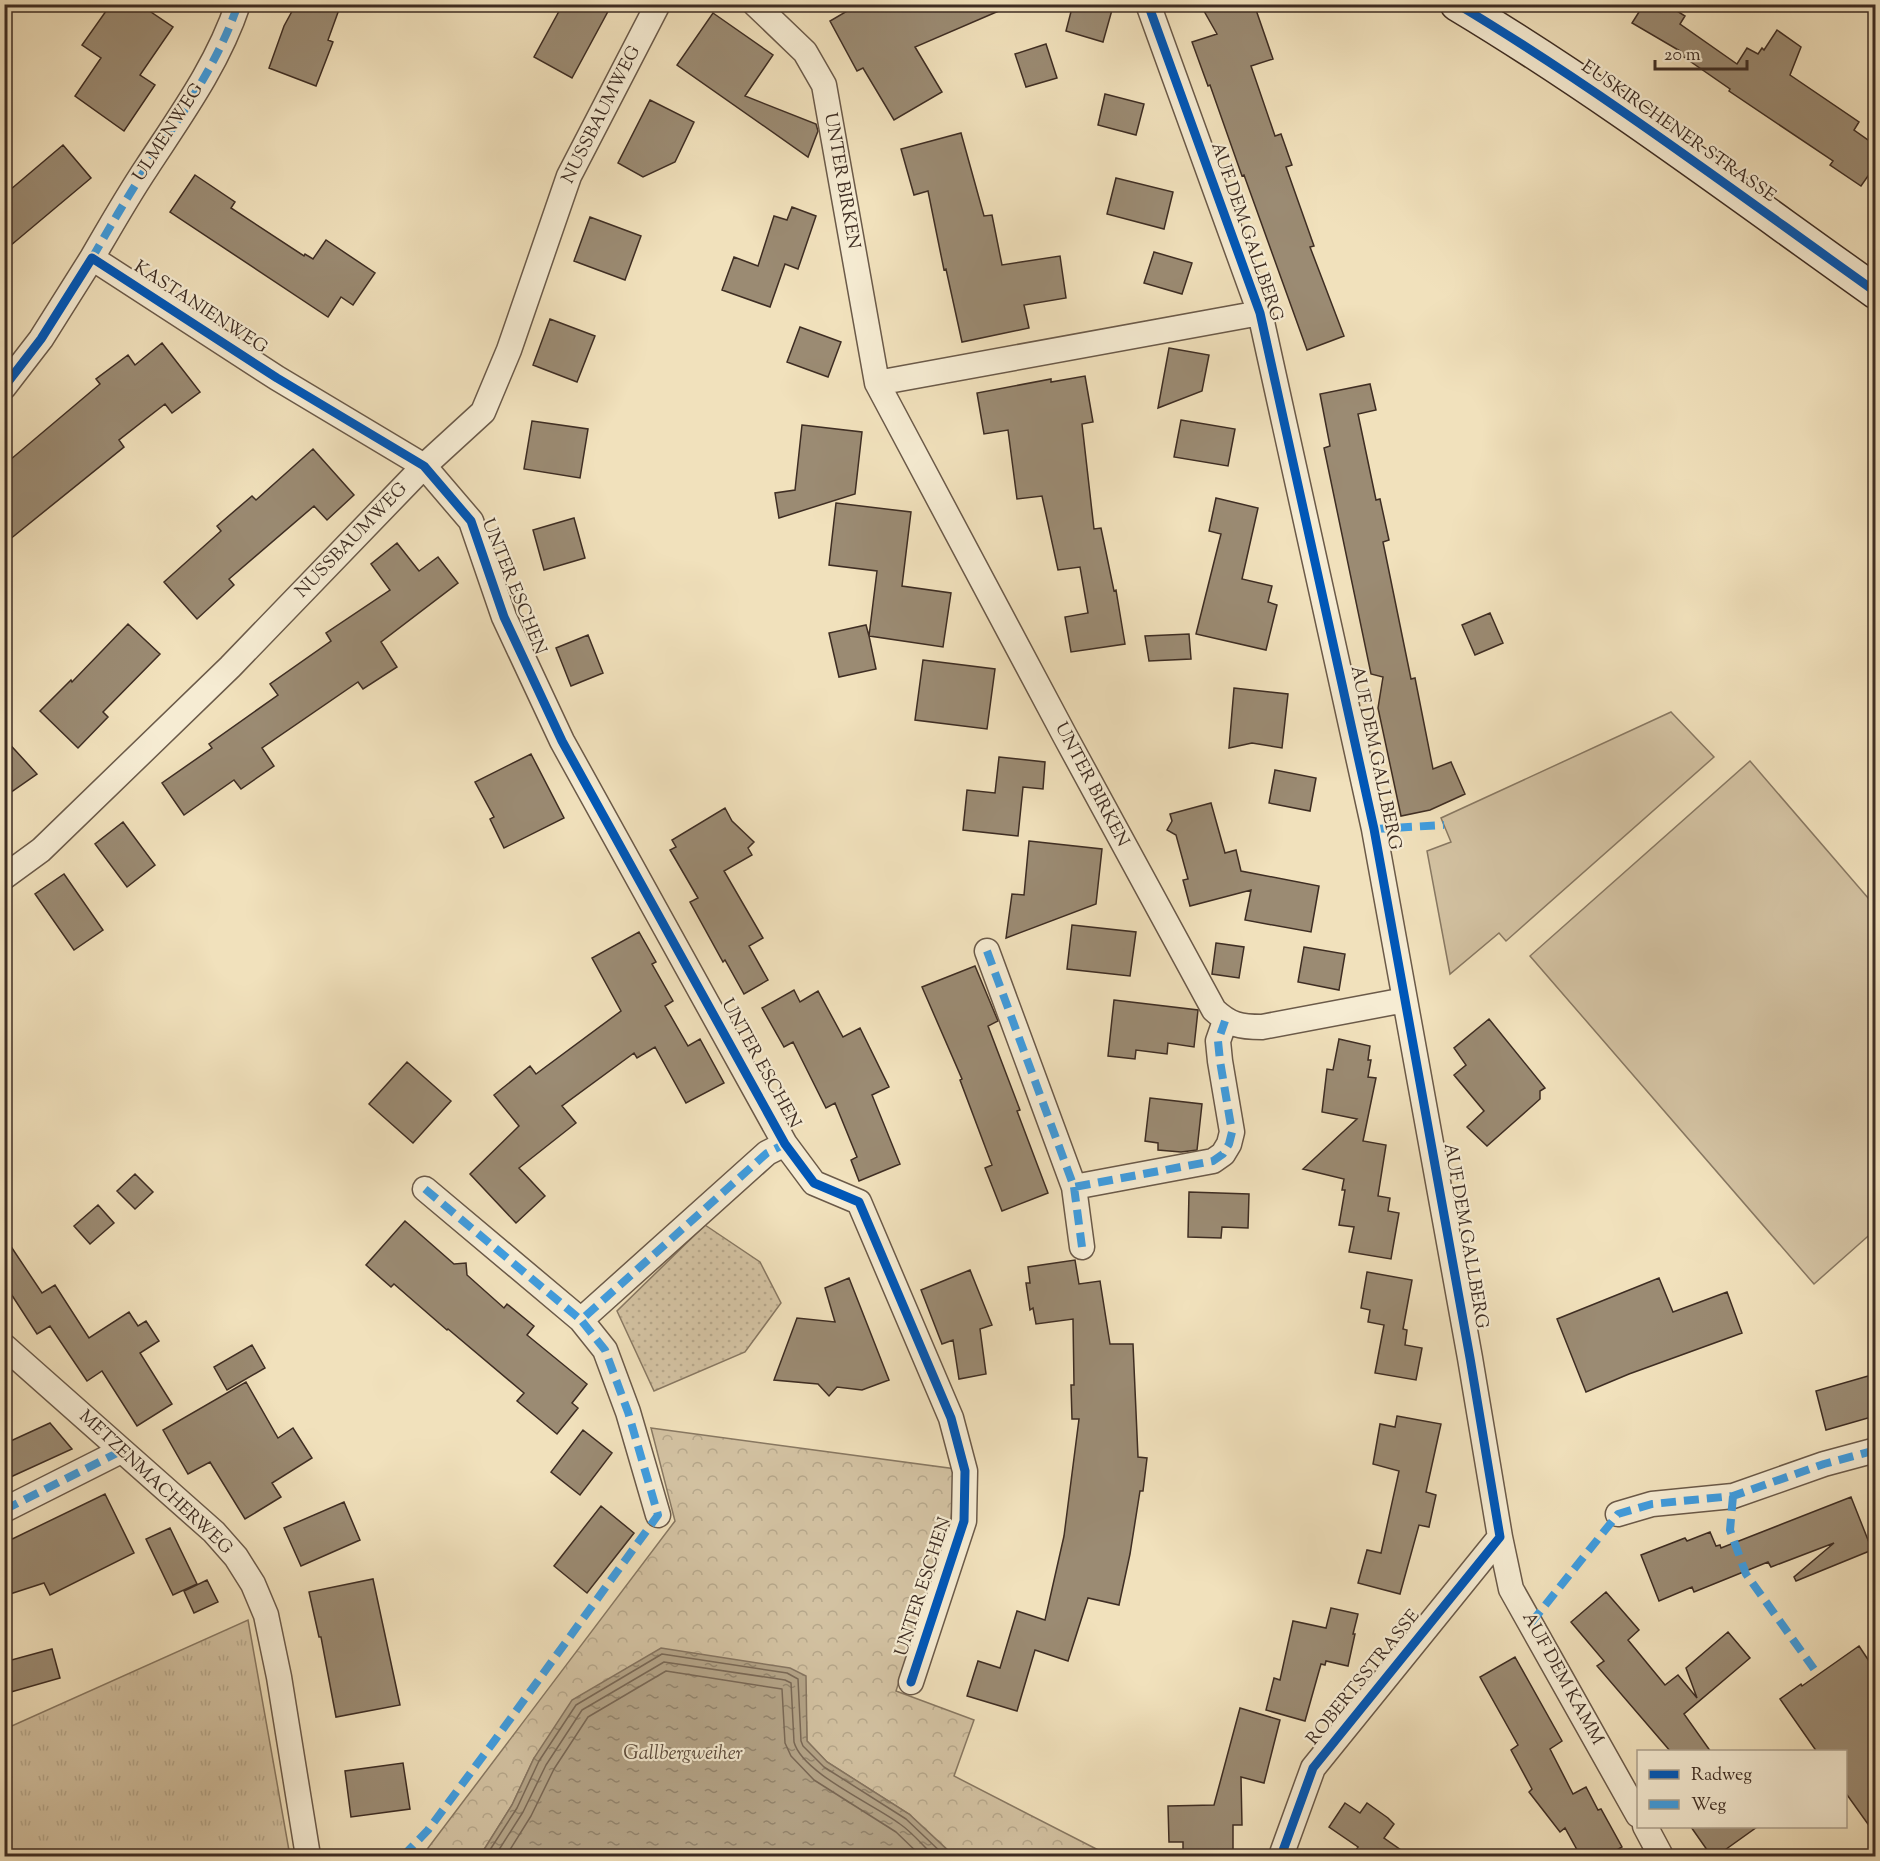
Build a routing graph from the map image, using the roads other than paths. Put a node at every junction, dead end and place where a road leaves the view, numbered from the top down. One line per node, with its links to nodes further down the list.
1 (238, 4): 6 (street, ULMENWEG)
2 (658, 4): 11 (street, NUSSBAUMWEG)
3 (755, 4): 9 (street, UNTER BIRKEN)
4 (1148, 4): 8 (street, AUF DEM GALLBERG)
5 (1457, 4): 7 (main road, EUSKIRCHENER STRASSE)
6 (92, 258): 10 (street); 11 (street, KASTANIENWEG)
7 (1875, 292)
8 (1260, 314): 9 (street); 14 (street, AUF DEM GALLBERG)
9 (877, 382): 15 (street, UNTER BIRKEN)
10 (4, 387)
11 (424, 466): 12 (street, NUSSBAUMWEG); 16 (street, UNTER ESCHEN)
12 (4, 877)
13 (987, 951): 17 (street)
14 (1405, 1000): 15 (street); 27 (street, AUF DEM GALLBERG)
15 (1226, 1021): 17 (street)
16 (785, 1144): 20 (street, UNTER ESCHEN); 28 (street, UNTER ESCHEN)
17 (1074, 1186): 19 (street)
18 (425, 1189): 20 (street)
19 (1082, 1247)
20 (581, 1320): 26 (street)
21 (4, 1346): 23 (street, METZENMACHERWEG)
22 (1875, 1450): 25 (street)
23 (121, 1451): 24 (street); 31 (street, METZENMACHERWEG)
24 (4, 1510)
25 (1618, 1514)
26 (658, 1515)
27 (1500, 1537): 29 (street, AUF DEM KAMM); 32 (street, ROBERTSSTRASSE)
28 (911, 1682)
29 (1637, 1813)
30 (1645, 1828): 33 (street)
31 (308, 1857)
32 (1281, 1857)
33 (1660, 1857)

